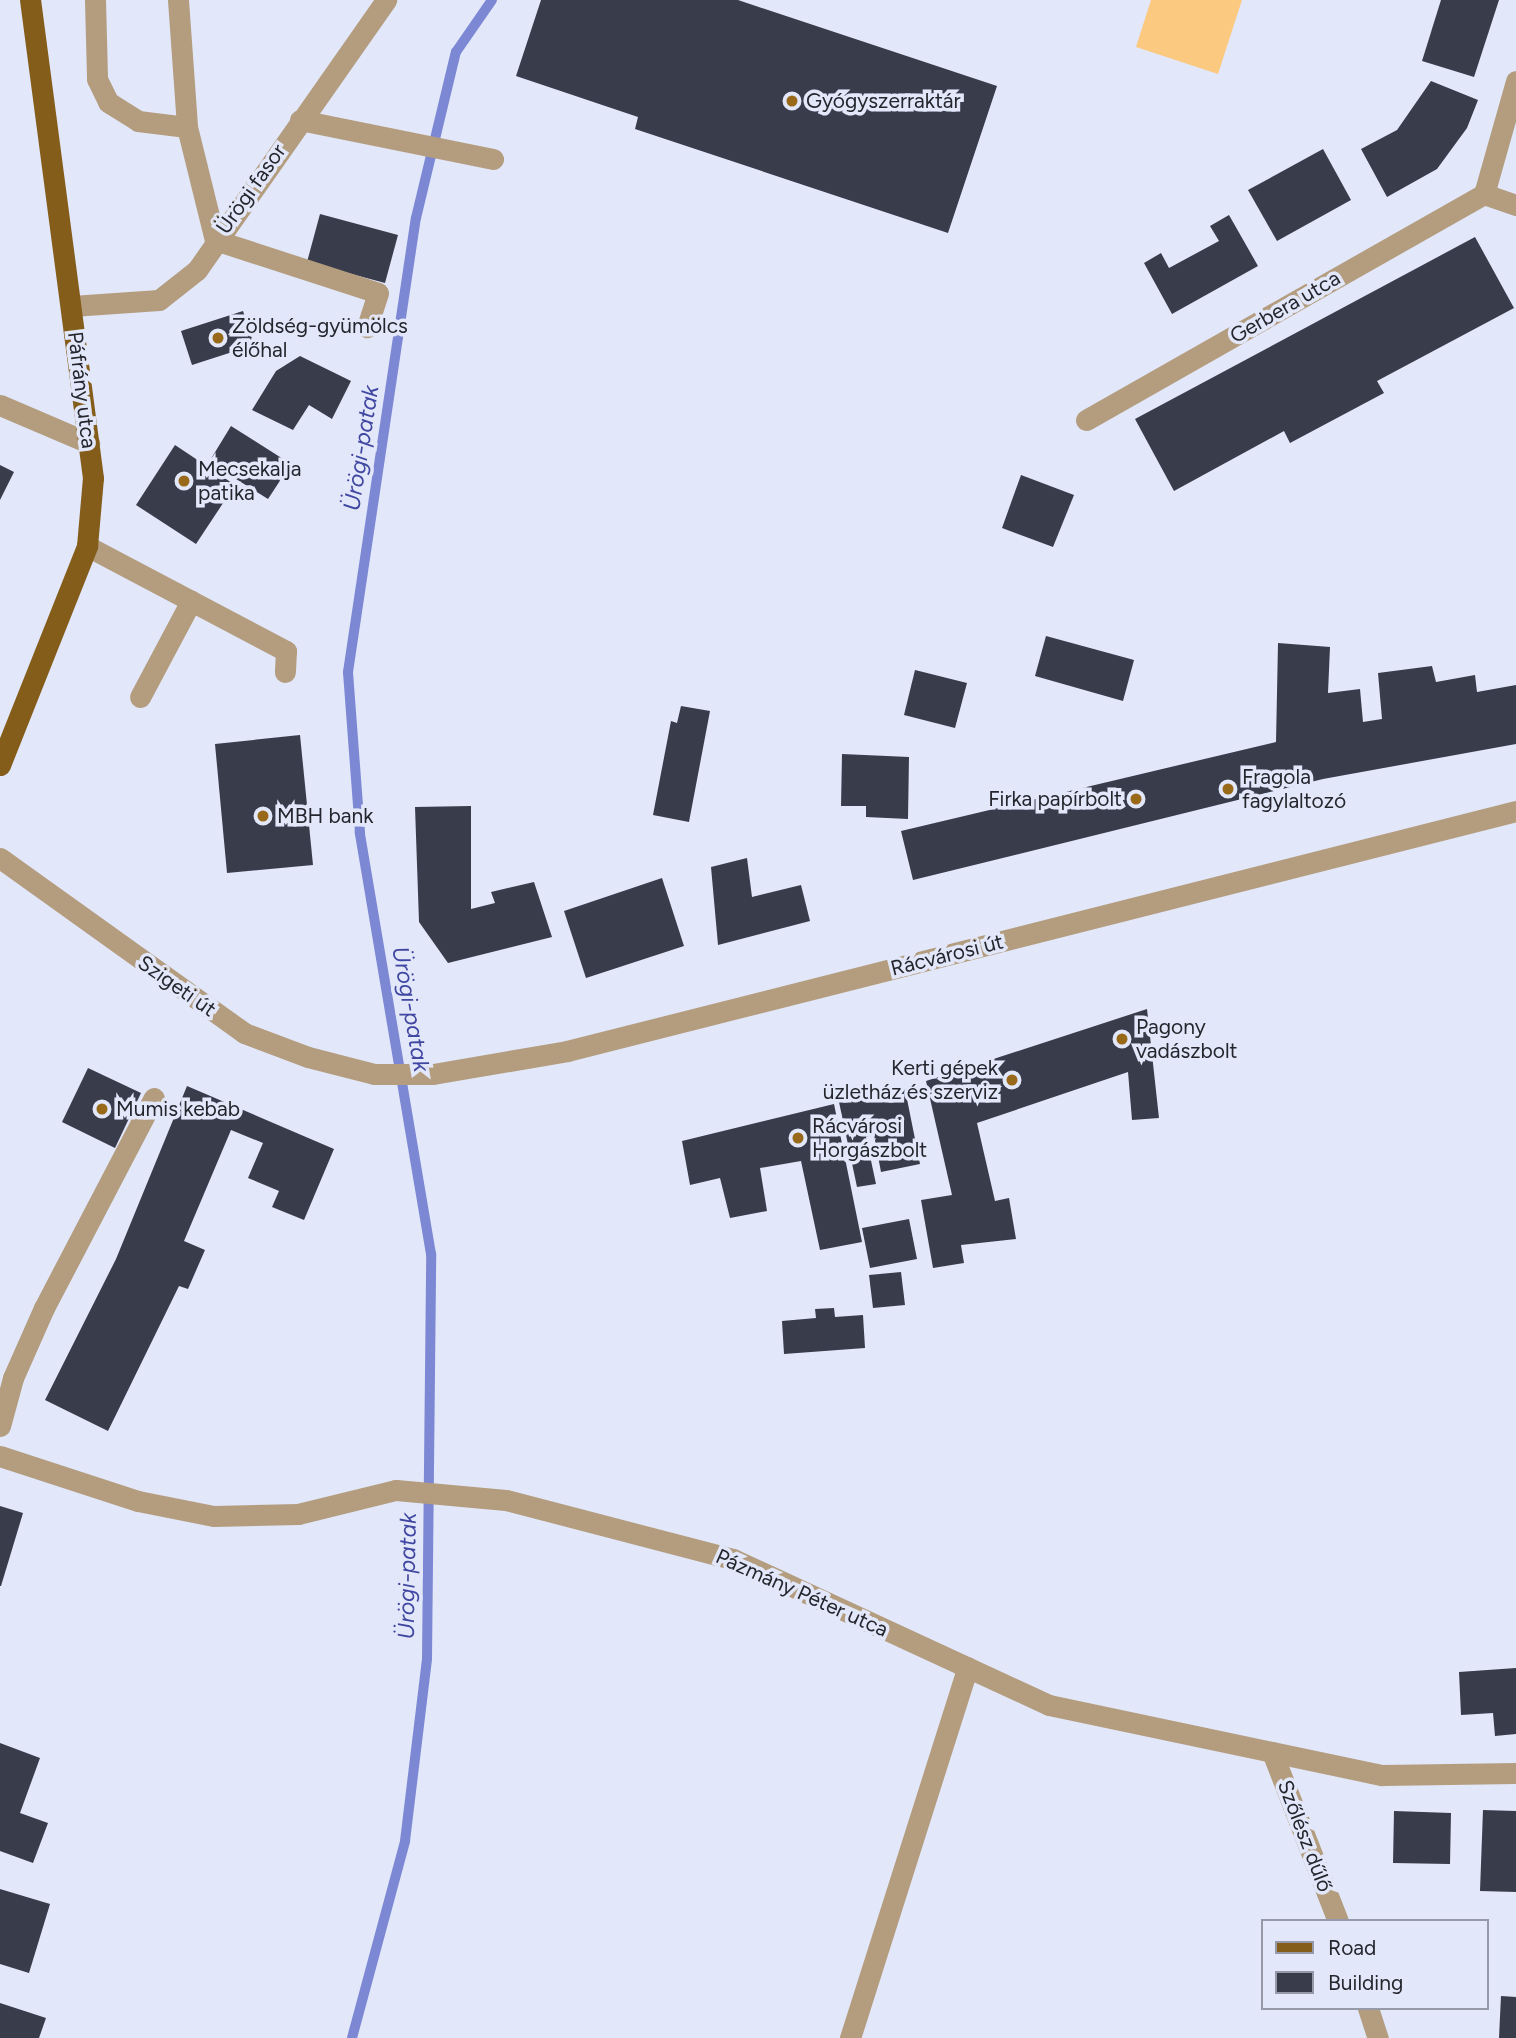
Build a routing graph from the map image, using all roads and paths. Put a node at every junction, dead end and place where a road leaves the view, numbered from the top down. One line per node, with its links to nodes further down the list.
1 (30, 0): 12 (main road, Páfrány utca)
2 (95, 0): 7 (street)
3 (178, 0): 7 (street)
4 (386, 0): 6 (street, Ürögi fasor)
5 (1516, 81): 9 (street)
6 (300, 120): 8 (street); 11 (street, Ürögi fasor)
7 (187, 127): 11 (street)
8 (494, 159)
9 (1484, 194): 10 (street); 15 (street, Gerbera utca)
10 (1516, 205)
11 (215, 240): 12 (street, Ürögi fasor); 13 (street)
12 (72, 306): 16 (main road, Páfrány utca)
13 (367, 327)
14 (0, 405): 16 (street)
15 (1086, 420)
16 (89, 443): 17 (main road, Páfrány utca)
17 (87, 546): 18 (street); 21 (main road, Páfrány utca)
18 (191, 601): 19 (street); 20 (street)
19 (285, 672)
20 (140, 697)
21 (0, 765)
22 (1516, 811): 24 (street, Rácvárosi út)
23 (0, 858): 24 (street, Szigeti út)
24 (374, 1074)
25 (153, 1098): 26 (street)
26 (0, 1426)
27 (0, 1456): 28 (street, Pázmány Péter utca)
28 (968, 1667): 29 (street, Pázmány Péter utca); 33 (street)
29 (1272, 1752): 30 (street, Pázmány Péter utca); 31 (street, Szőlész dűlő)
30 (1516, 1773)
31 (1337, 1919)
32 (1369, 2010): 34 (street)
33 (850, 2038)
34 (1378, 2038)

